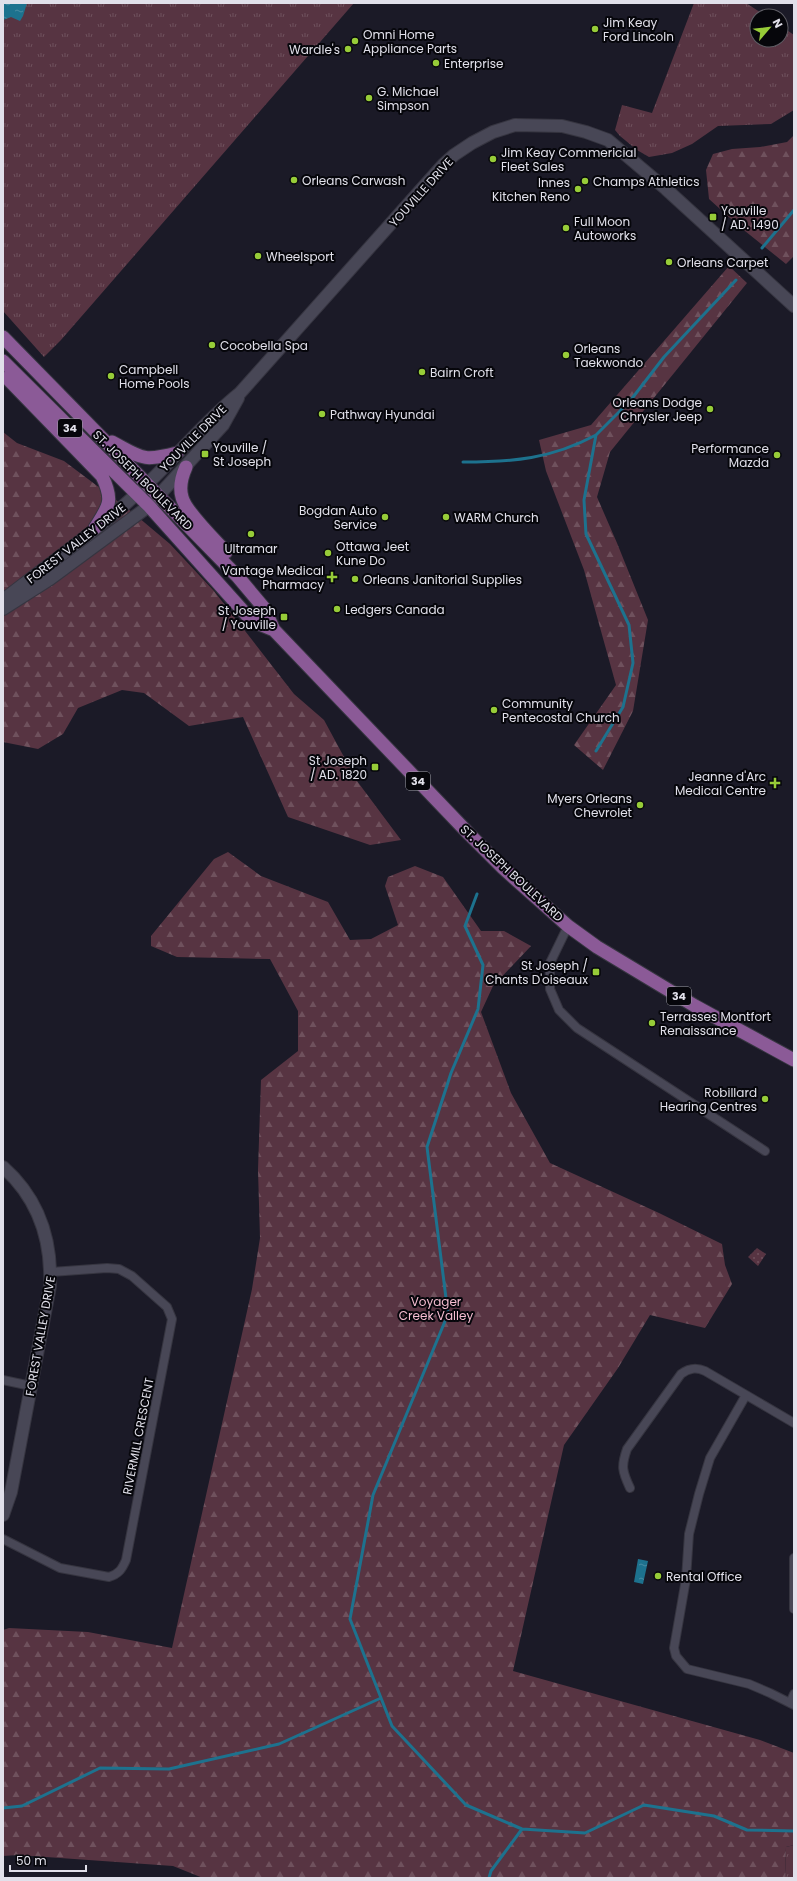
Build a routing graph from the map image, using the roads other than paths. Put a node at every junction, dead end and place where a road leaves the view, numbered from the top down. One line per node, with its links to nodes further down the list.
1 (794, 306): 5 (street, YOUVILLE DRIVE)
2 (3, 337): 6 (main road, ST. JOSEPH BOULEVARD / 34)
3 (3, 361): 10 (main road, ST. JOSEPH BOULEVARD / 34)
4 (3, 374): 13 (main road)
5 (240, 393): 7 (street, YOUVILLE DRIVE); 8 (street, YOUVILLE DRIVE)
6 (98, 434): 7 (main road); 9 (main road, ST. JOSEPH BOULEVARD / 34)
7 (177, 453): 9 (street, YOUVILLE DRIVE)
8 (186, 467): 11 (street, YOUVILLE DRIVE); 14 (main road)
9 (148, 484): 10 (street, FOREST VALLEY DRIVE); 11 (main road, ST. JOSEPH BOULEVARD / 34)
10 (136, 494): 12 (main road, ST. JOSEPH BOULEVARD / 34); 13 (street, FOREST VALLEY DRIVE)
11 (160, 495): 12 (street, YOUVILLE DRIVE); 14 (main road, ST. JOSEPH BOULEVARD / 34)
12 (149, 506): 16 (street, FOREST VALLEY DRIVE); 17 (main road, ST. JOSEPH BOULEVARD / 34)
13 (95, 528): 15 (street, FOREST VALLEY DRIVE)
14 (238, 577): 17 (main road, ST. JOSEPH BOULEVARD / 34)
15 (3, 600)
16 (3, 609)
17 (274, 630): 18 (main road, ST. JOSEPH BOULEVARD / 34)
18 (568, 926): 19 (main road, ST. JOSEPH BOULEVARD / 34); 20 (street)
19 (794, 1060)
20 (765, 1151)
21 (3, 1167): 22 (street, FOREST VALLEY DRIVE)
22 (51, 1272): 24 (street, FOREST VALLEY DRIVE); 29 (street, RIVERMILL CRESCENT)
23 (3, 1380): 24 (street)
24 (31, 1386): 28 (street, FOREST VALLEY DRIVE)
25 (746, 1395): 26 (street); 27 (street); 33 (street)
26 (794, 1423)
27 (630, 1488)
28 (3, 1516)
29 (3, 1539)
30 (794, 1558): 31 (street)
31 (794, 1609)
32 (794, 1694): 33 (street)
33 (792, 1704)

